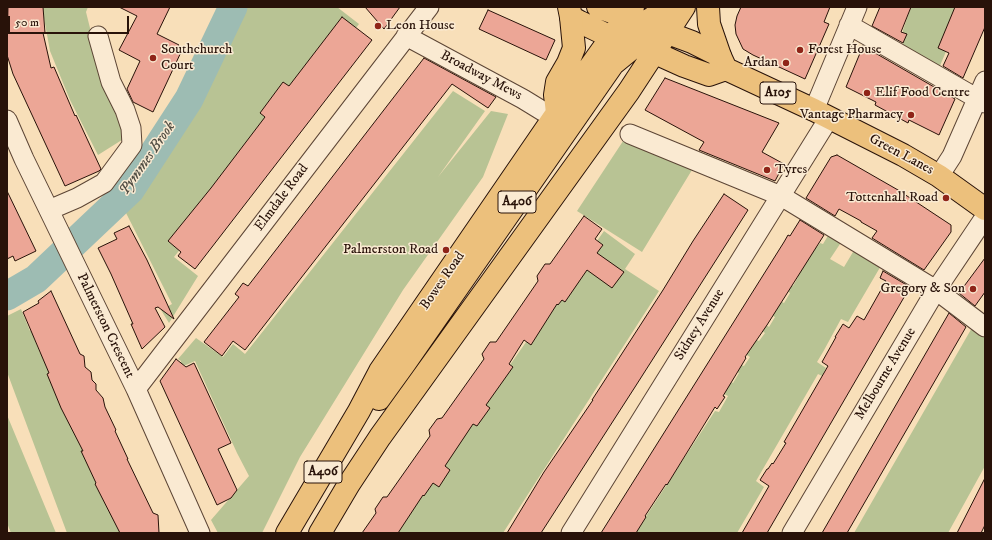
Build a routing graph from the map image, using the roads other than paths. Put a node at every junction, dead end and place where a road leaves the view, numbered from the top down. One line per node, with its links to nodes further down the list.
1 (429, 7): 12 (street, Elmdale Road)
2 (598, 7): 8 (main road, Green Lanes / A105)
3 (661, 7): 8 (main road, A406)
4 (684, 7): 10 (main road, A406)
5 (708, 7): 15 (main road)
6 (857, 7): 9 (street, Sidney Avenue)
7 (570, 12): 13 (main road); 18 (main road)
8 (633, 16): 10 (main road, Green Lanes / A105); 13 (main road, A406)
9 (849, 25): 16 (street); 17 (street, Sidney Avenue)
10 (666, 32): 14 (main road, A406); 15 (main road, Green Lanes / A105)
11 (98, 36): 24 (street)
12 (406, 36): 18 (street, Broadway Mews); 28 (street, Elmdale Road)
13 (611, 37): 14 (main road); 18 (main road, Bowes Road / A406)
14 (644, 49): 15 (main road); 29 (main road, A406); 32 (main road, A406)
15 (723, 63): 17 (main road, Green Lanes / A105)
16 (983, 94): 21 (street)
17 (822, 114): 21 (main road, Green Lanes / A105); 22 (street, Sidney Avenue)
18 (556, 115): 29 (main road, Bowes Road / A406)
19 (7, 120): 24 (street, Palmerston Crescent)
20 (630, 134): 22 (street)
21 (939, 176): 23 (main road, Green Lanes / A105)
22 (781, 196): 26 (street); 33 (street, Sidney Avenue)
23 (985, 209)
24 (49, 210): 28 (street, Palmerston Crescent)
25 (985, 217): 26 (street, Melbourne Avenue)
26 (936, 290): 27 (street); 34 (street, Melbourne Avenue)
27 (985, 326)
28 (136, 389): 30 (street, Palmerston Crescent)
29 (359, 411): 31 (main road, Bowes Road / A406)
30 (200, 533)
31 (287, 533)
32 (320, 533)
33 (571, 533)
34 (792, 533)

